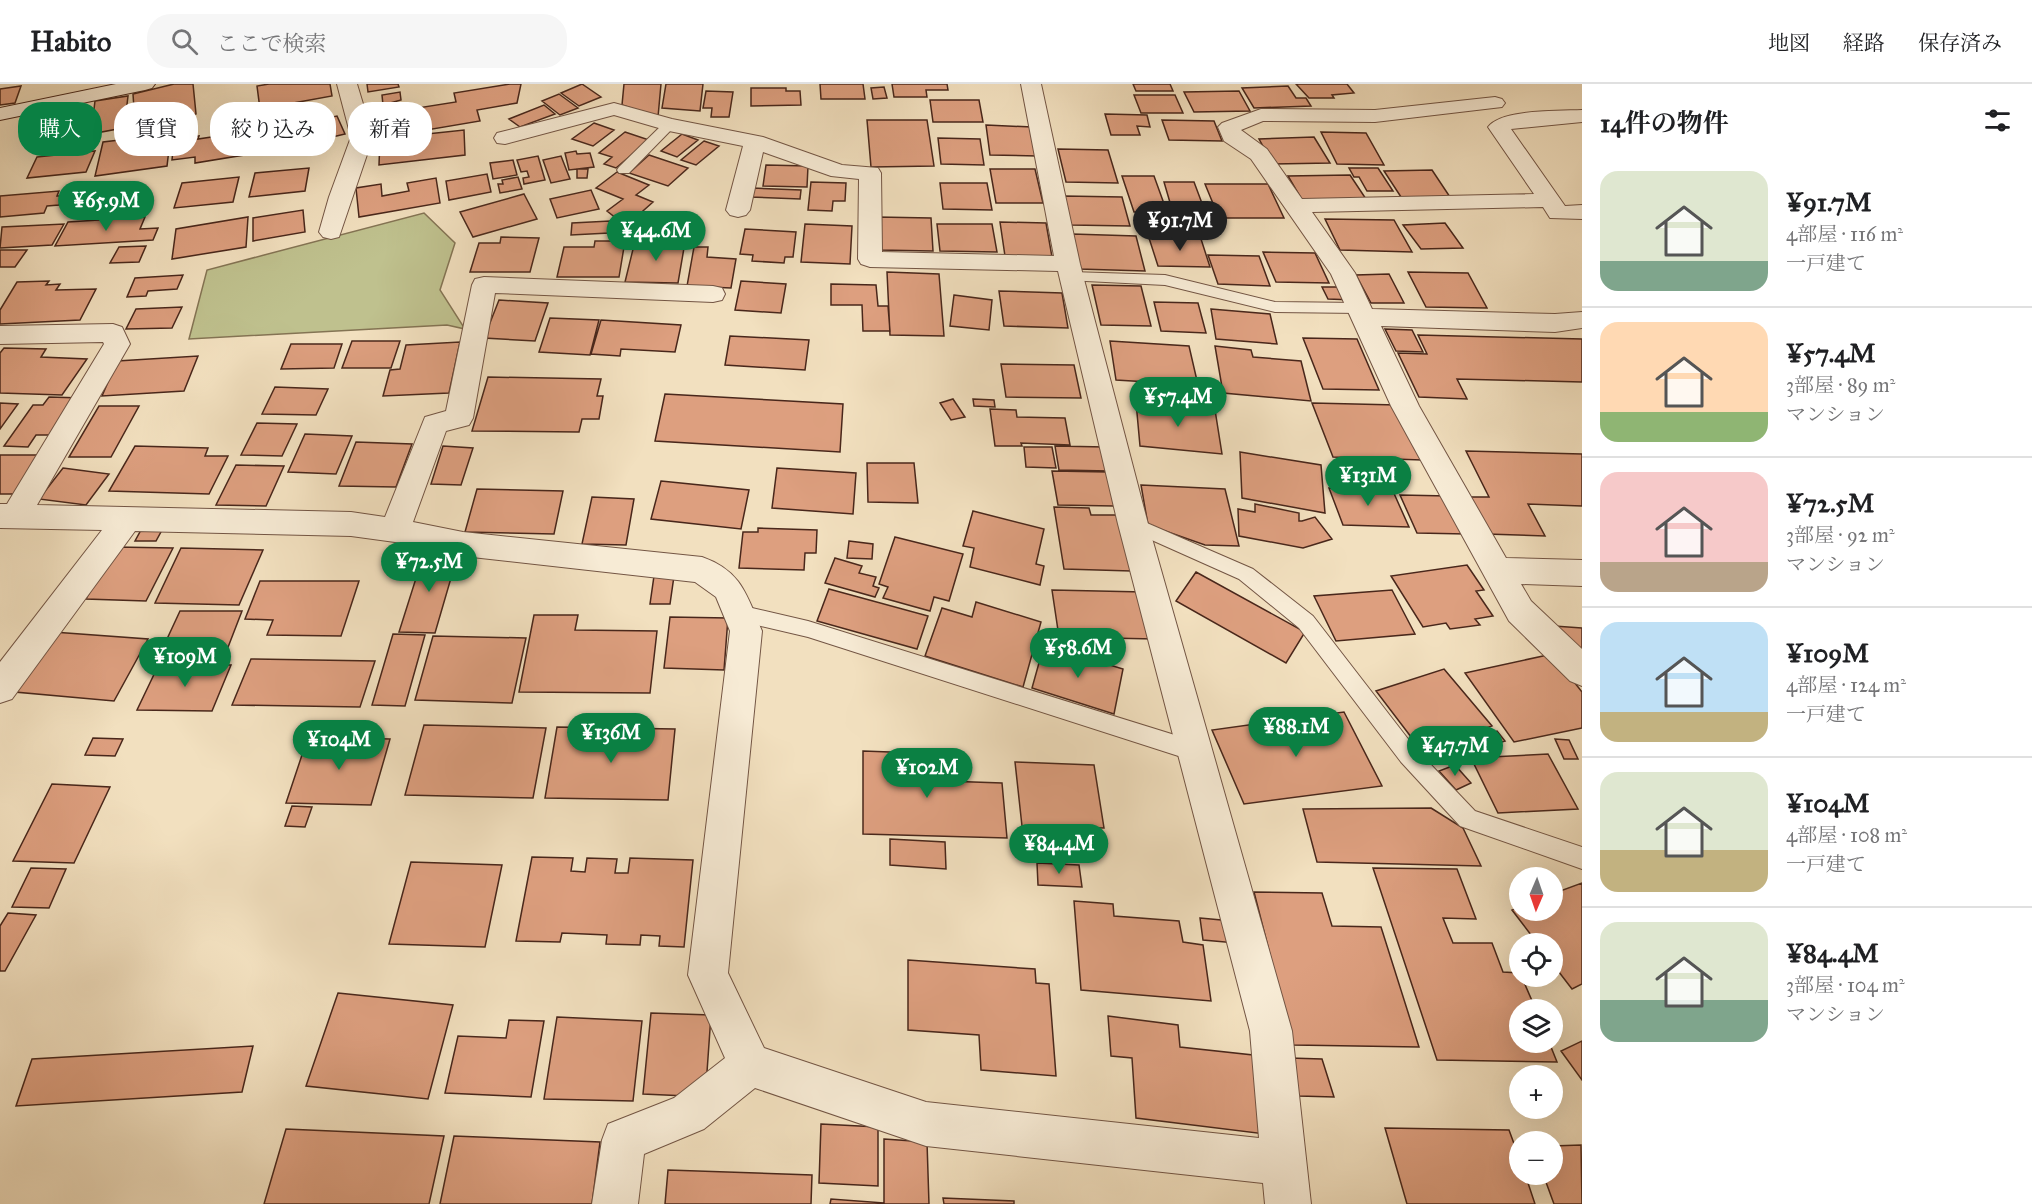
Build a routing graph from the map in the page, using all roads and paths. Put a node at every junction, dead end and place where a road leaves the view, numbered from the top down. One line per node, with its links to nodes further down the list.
1 (145, 84): 6 (street)
2 (347, 84): 17 (street)
3 (1031, 84): 18 (street)
4 (1479, 84): 5 (street)
5 (1495, 103): 8 (street); 14 (street)
6 (0, 114)
7 (1582, 116): 8 (street)
8 (1511, 121): 13 (street)
9 (669, 125): 10 (street); 11 (street); 12 (lane)
10 (505, 138)
11 (754, 142): 15 (street); 18 (street)
12 (624, 170)
13 (1550, 200): 14 (street); 16 (street)
14 (1295, 206): 20 (street)
15 (738, 210)
16 (1582, 212)
17 (332, 232)
18 (1070, 271): 20 (lane); 25 (street)
19 (713, 294): 26 (street)
20 (1363, 313): 21 (street); 27 (street)
21 (1582, 320)
22 (0, 335): 23 (street)
23 (8, 516): 24 (street)
24 (128, 518): 26 (street); 31 (street)
25 (1133, 524): 32 (street); 33 (lane)
26 (395, 530): 29 (street)
27 (1497, 571): 28 (street); 30 (street)
28 (1582, 573)
29 (739, 614): 32 (lane); 34 (street)
30 (1582, 671)
31 (0, 688)
32 (1194, 751): 35 (street)
33 (1582, 858)
34 (750, 1065): 35 (street); 36 (street)
35 (1286, 1183)
36 (615, 1204)

